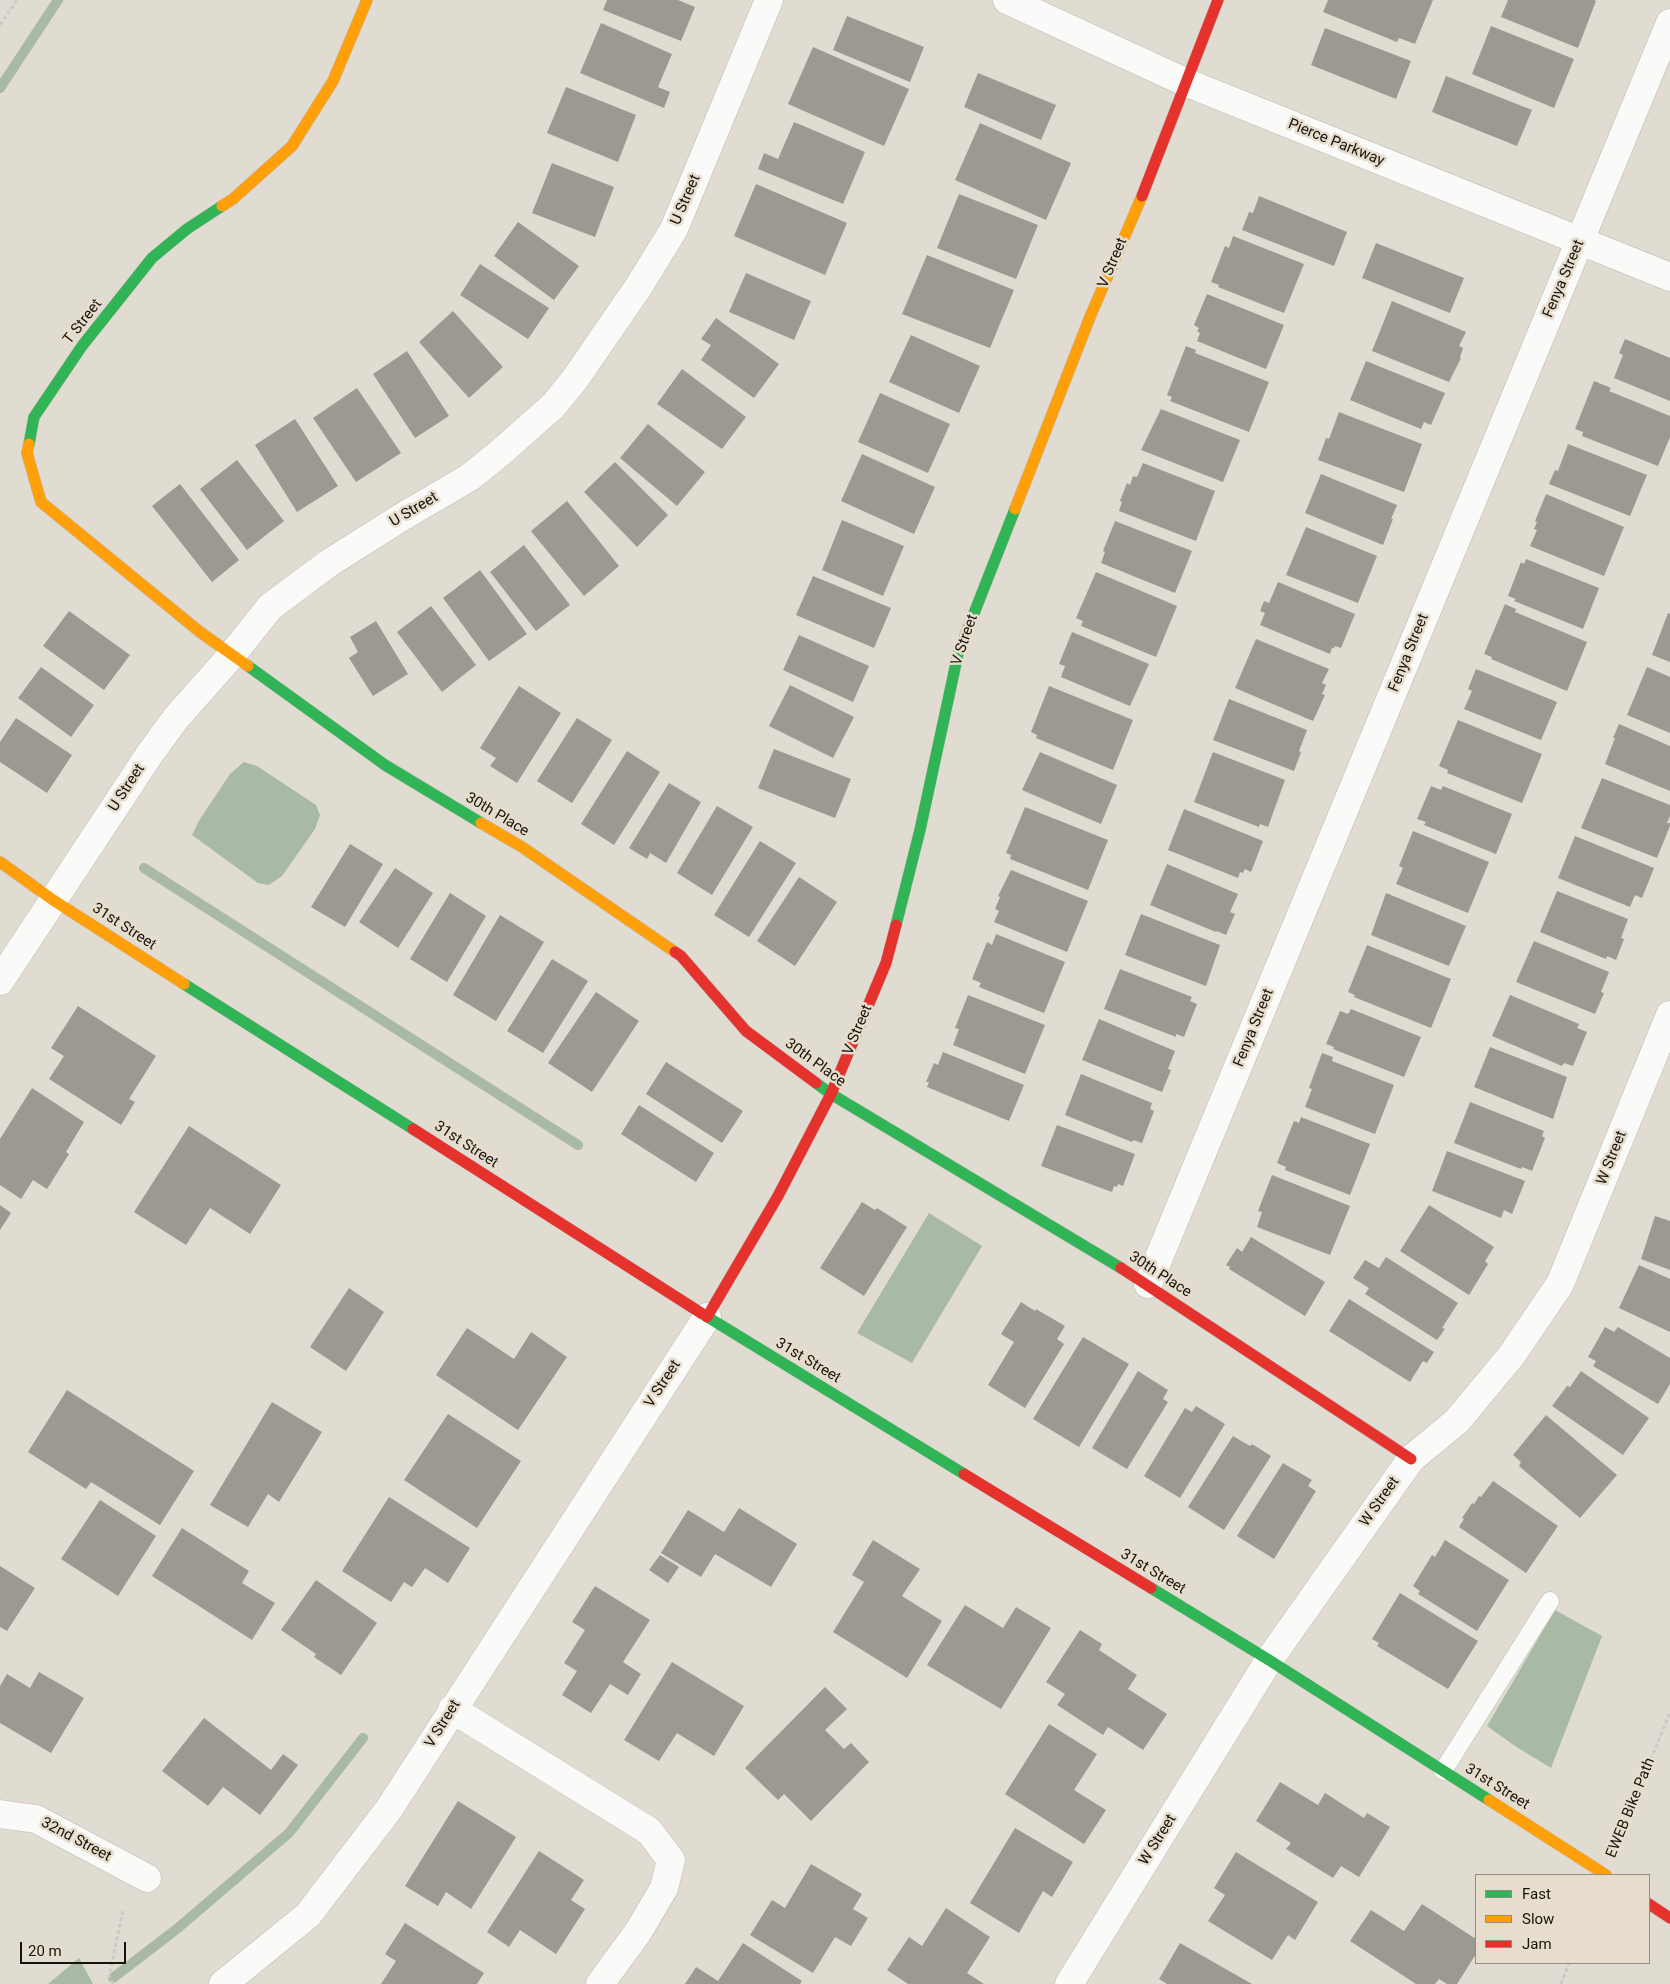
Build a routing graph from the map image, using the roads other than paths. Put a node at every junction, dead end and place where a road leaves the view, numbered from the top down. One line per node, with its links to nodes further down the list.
1 (367, 0): 9 (street, T Street)
2 (769, 0): 9 (street, U Street)
3 (1007, 0): 6 (street, Pierce Parkway)
4 (1218, 0): 6 (street, V Street)
5 (1670, 23): 7 (street, Fenya Street)
6 (1185, 82): 7 (street, Pierce Parkway); 14 (street, V Street)
7 (1580, 241): 8 (street, Pierce Parkway); 15 (street, Fenya Street)
8 (1670, 277)
9 (231, 656): 11 (street, U Street); 14 (street, 30th Place)
10 (0, 862): 11 (street, 31st Street)
11 (53, 900): 12 (street, U Street); 16 (street, 31st Street)
12 (0, 981)
13 (1670, 1015): 17 (street, W Street)
14 (831, 1094): 15 (street, 30th Place); 16 (street, V Street)
15 (1148, 1284): 17 (street, 30th Place)
16 (707, 1317): 19 (street, 31st Street); 20 (street, V Street)
17 (1411, 1459): 19 (street, W Street)
18 (1550, 1601): 21 (lane)
19 (1269, 1660): 21 (street, 31st Street); 29 (street, W Street)
20 (452, 1709): 27 (street, V Street); 28 (street)
21 (1444, 1771): 23 (street, 31st Street)
22 (0, 1814): 24 (street, 32nd Street)
23 (1603, 1874)
24 (147, 1878)
25 (1650, 1905): 26 (street)
26 (1670, 1918)
27 (223, 1984)
28 (600, 1984)
29 (1069, 1984)

